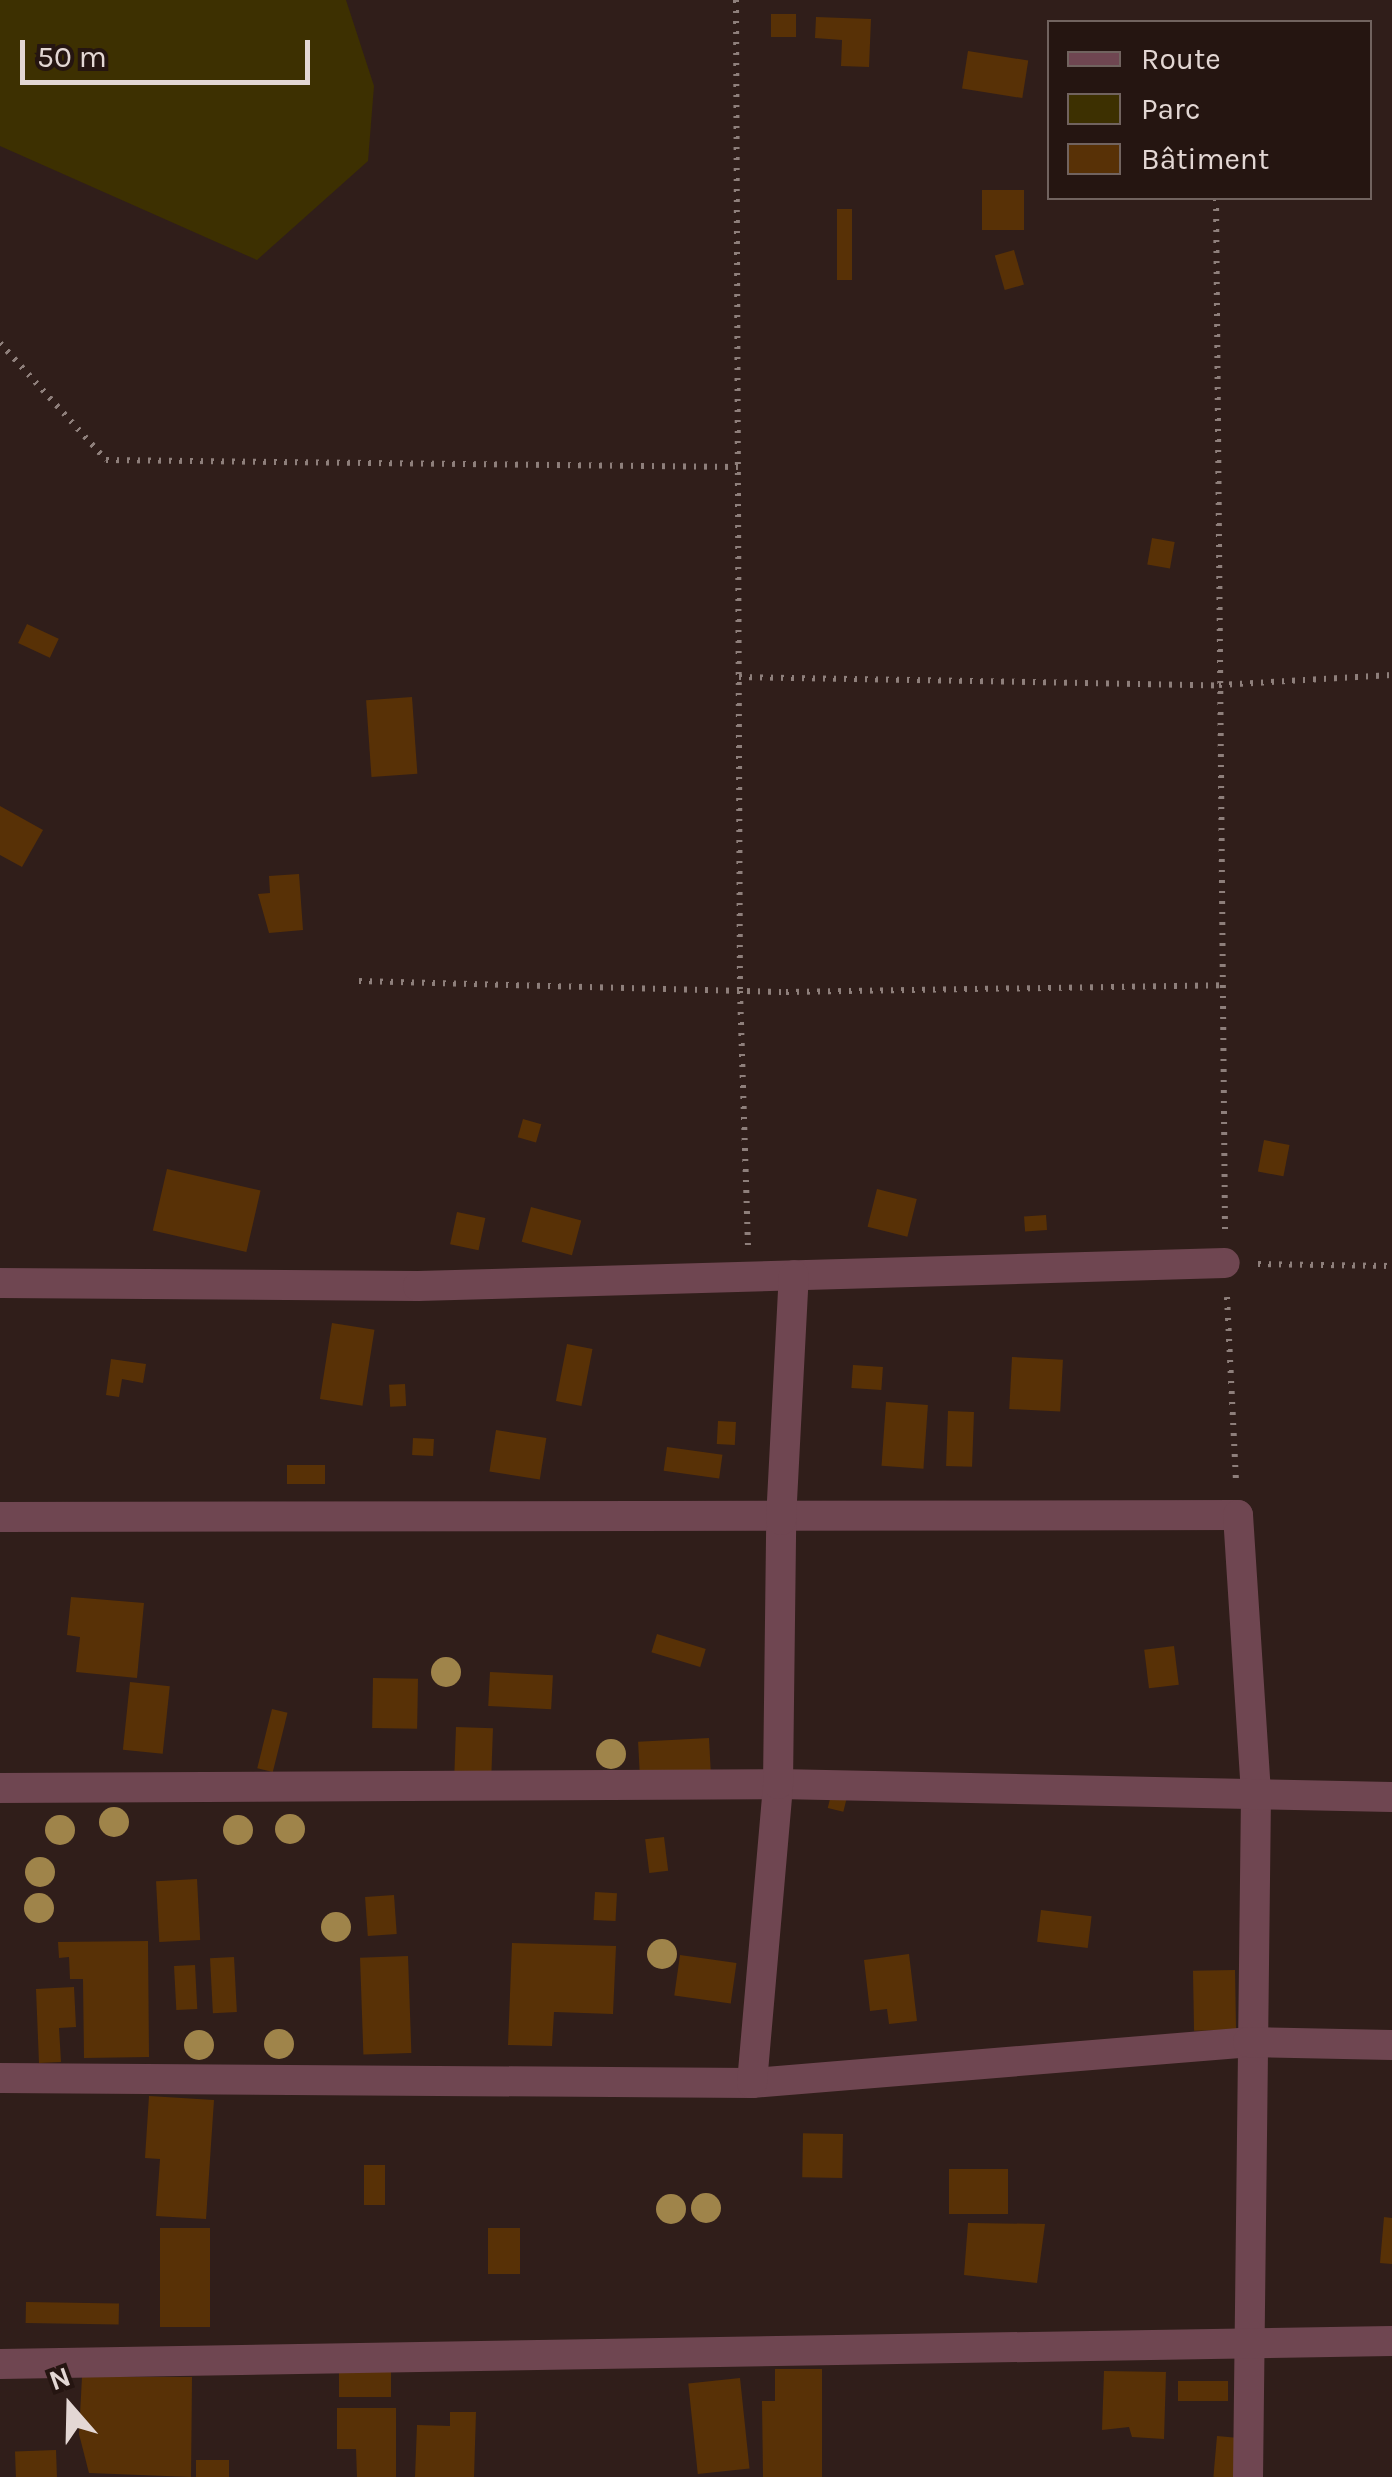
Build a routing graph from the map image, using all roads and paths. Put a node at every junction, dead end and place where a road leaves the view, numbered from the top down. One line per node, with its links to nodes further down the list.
1 (736, 0): 4 (path)
2 (1216, 200): 7 (path)
3 (0, 343): 4 (path)
4 (738, 467): 6 (path)
5 (1392, 675): 7 (path)
6 (739, 677): 7 (path); 10 (path)
7 (1219, 685): 9 (path)
8 (360, 981): 10 (path)
9 (1222, 984): 10 (path); 11 (path)
10 (740, 991): 14 (path)
11 (1226, 1263): 12 (path); 13 (street); 16 (path)
12 (1392, 1266)
13 (794, 1276): 14 (street); 18 (street)
14 (748, 1277): 15 (street)
15 (0, 1283)
16 (1238, 1515): 18 (street); 21 (street)
17 (0, 1517): 18 (street)
18 (781, 1520): 19 (street)
19 (778, 1784): 20 (street); 21 (street); 26 (street)
20 (0, 1788)
21 (1256, 1794): 22 (street); 23 (street)
22 (1392, 1797)
23 (1248, 2042): 24 (street); 26 (street); 28 (street)
24 (1392, 2045)
25 (0, 2078): 26 (street)
26 (752, 2083)
27 (1392, 2342): 28 (street)
28 (1249, 2344): 29 (street); 30 (street)
29 (0, 2364)
30 (1248, 2477)

